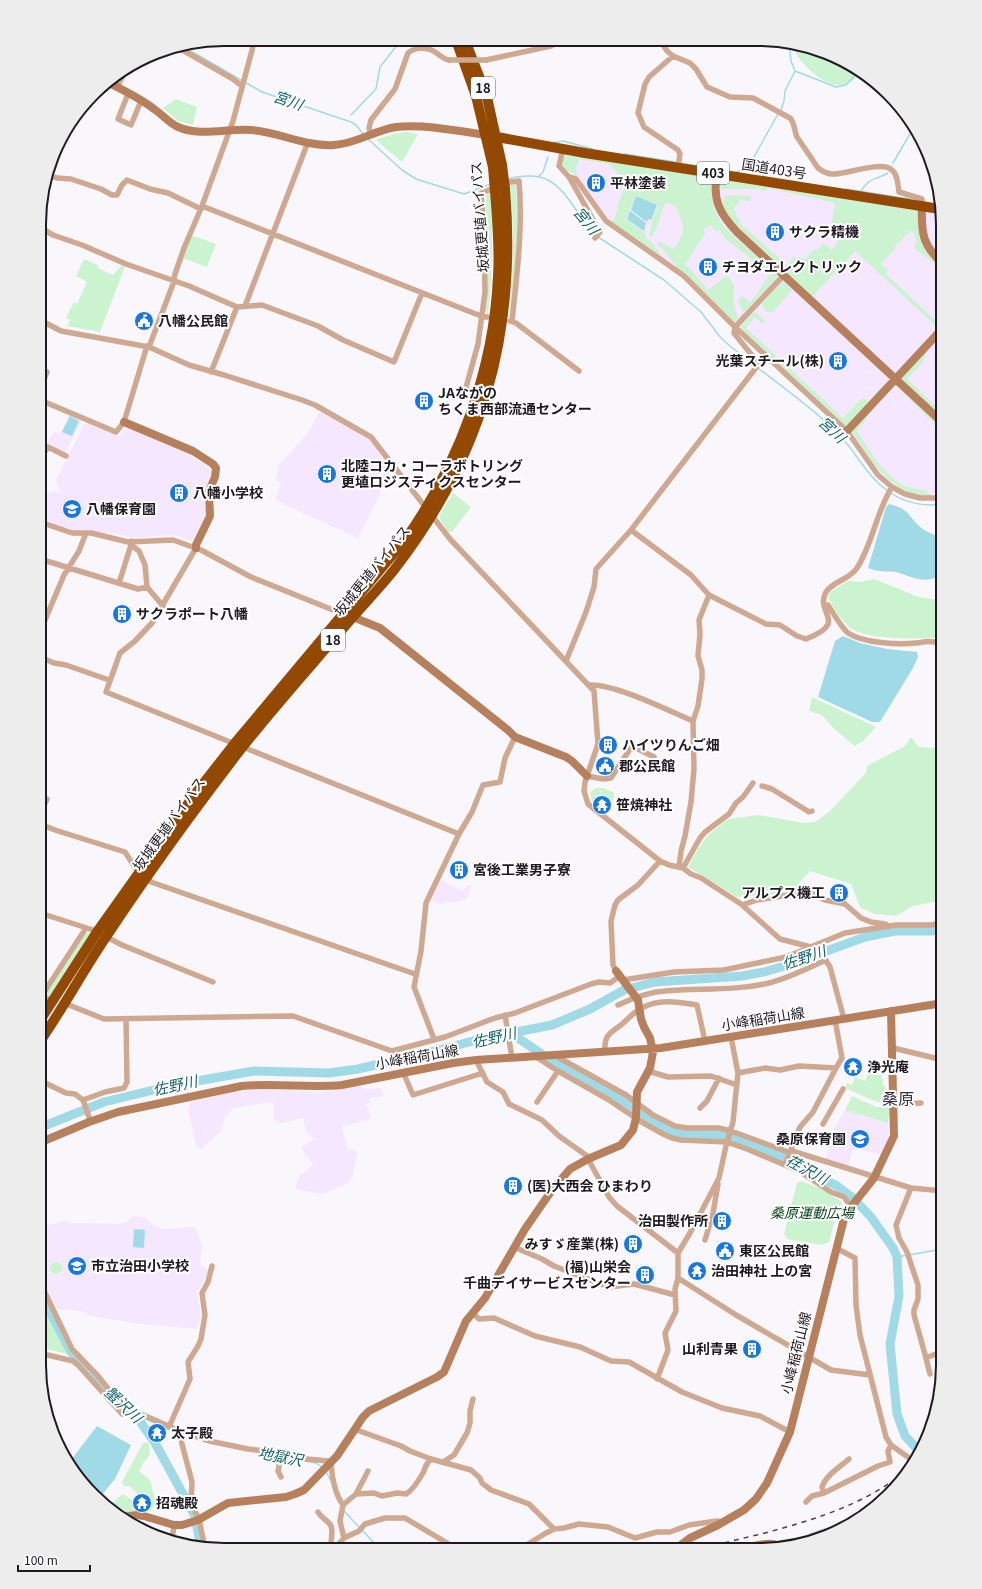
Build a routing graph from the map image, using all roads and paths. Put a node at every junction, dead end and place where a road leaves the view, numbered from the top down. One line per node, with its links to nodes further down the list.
1 (253, 46): 10 (street)
2 (458, 46): 16 (highway, 坂城更埴バイパス / 18)
3 (467, 46): 16 (highway, 坂城更埴バイパス / 18)
4 (551, 46): 15 (street, bridge)
5 (664, 46): 7 (street)
6 (183, 51): 10 (street)
7 (673, 56): 19 (street); 23 (street)
8 (120, 80): 11 (street)
9 (113, 85): 11 (main road)
10 (242, 85): 14 (street)
11 (116, 87): 12 (main road)
12 (128, 94): 13 (main road); 13 (street)
13 (141, 101): 14 (main road)
14 (230, 130): 17 (main road); 24 (street)
15 (368, 136): 16 (main road); 17 (main road)
16 (491, 136): 18 (highway, 国道403号 / 403); 53 (highway, 坂城更埴バイパス / 18, bridge)
17 (308, 142): 27 (street)
18 (563, 149): 19 (highway, 国道403号 / 403); 22 (street)
19 (678, 164): 20 (highway, 国道403号 / 403)
20 (717, 174): 23 (highway, 国道403号 / 403); 30 (main road)
21 (52, 176): 24 (street)
22 (570, 177): 28 (street); 38 (street)
23 (922, 203): 25 (highway, 国道403号 / 403); 29 (main road)
24 (202, 207): 27 (street); 31 (street)
25 (935, 207)
26 (46, 231): 31 (street)
27 (274, 234): 32 (street); 33 (street)
28 (597, 236)
29 (936, 257)
30 (784, 275): 38 (street); 43 (main road)
31 (173, 281): 34 (street); 40 (street)
32 (422, 293): 33 (street); 35 (street)
33 (245, 306): 34 (street)
34 (237, 307): 42 (street)
35 (481, 316): 36 (street); 41 (street); 44 (street)
36 (487, 317)
37 (46, 324): 40 (street)
38 (735, 327): 48 (street); 55 (street)
39 (936, 335): 43 (main road)
40 (148, 347): 42 (street); 47 (street)
41 (579, 371)
42 (211, 372): 53 (street)
43 (895, 379): 46 (main road); 48 (main road)
44 (465, 391)
45 (46, 403): 47 (street)
46 (936, 417)
47 (124, 422): 58 (main road)
48 (847, 431): 51 (street)
49 (46, 450): 50 (street)
50 (66, 456)
51 (889, 490): 52 (street); 64 (street)
52 (936, 498)
53 (429, 512): 67 (highway, 坂城更埴バイパス / 18); 70 (street)
54 (46, 524): 56 (street)
55 (631, 530): 63 (street); 70 (street)
56 (86, 532): 57 (street); 60 (street)
57 (131, 543): 58 (street); 61 (street); 62 (street)
58 (196, 548): 65 (street); 67 (street)
59 (46, 561): 60 (street)
60 (69, 568): 61 (street); 66 (street)
61 (119, 583): 62 (street)
62 (147, 587): 65 (street)
63 (709, 595): 64 (street); 73 (street)
64 (824, 604): 68 (street)
65 (163, 606): 71 (street)
66 (46, 611)
67 (348, 616): 74 (main road); 75 (highway, 坂城更埴バイパス / 18)
68 (934, 642)
69 (46, 660): 71 (street)
70 (566, 661): 72 (street)
71 (109, 680): 75 (street)
72 (589, 685): 73 (street); 77 (street)
73 (693, 721): 84 (street)
74 (515, 737): 77 (main road); 82 (street)
75 (239, 745): 82 (street); 85 (highway, 坂城更埴バイパス / 18)
76 (654, 757): 77 (street)
77 (587, 776): 83 (street)
78 (753, 783): 84 (street)
79 (762, 786): 80 (street)
80 (812, 811)
81 (46, 826): 85 (street)
82 (459, 834): 95 (street)
83 (660, 861): 84 (street); 96 (street)
84 (681, 867): 86 (street)
85 (142, 875): 91 (highway, 坂城更埴バイパス / 18); 92 (highway, 坂城更埴バイパス / 18); 95 (street)
86 (742, 905): 89 (street); 93 (street)
87 (46, 915): 90 (street)
88 (936, 924): 89 (street)
89 (888, 926): 93 (street)
90 (86, 928): 91 (street); 98 (street)
91 (96, 932): 92 (street); 105 (highway, 坂城更埴バイパス / 18)
92 (106, 937): 97 (street); 110 (highway, 坂城更埴バイパス / 18)
93 (812, 948): 94 (street); 96 (street)
94 (826, 959): 99 (street); 108 (street)
95 (415, 974): 112 (street)
96 (621, 977): 99 (main road); 106 (street)
97 (213, 982)
98 (46, 989)
99 (636, 996): 102 (street); 103 (main road)
100 (936, 1004): 104 (main road)
101 (69, 1005): 107 (street)
102 (618, 1005)
103 (640, 1008): 113 (street); 114 (main road); 116 (street)
104 (891, 1011): 108 (main road, 小峰稲荷山線); 115 (main road, 小峰稲荷山線)
105 (46, 1012)
106 (505, 1015): 112 (street); 119 (street)
107 (126, 1019): 112 (street); 132 (street)
108 (844, 1019): 109 (main road, 小峰稲荷山線)
109 (835, 1020): 111 (main road, 小峰稲荷山線); 122 (street)
110 (46, 1032)
111 (731, 1037): 113 (main road, 小峰稲荷山線); 127 (street)
112 (434, 1039)
113 (705, 1041): 114 (main road, 小峰稲荷山線)
114 (652, 1048): 116 (main road, 小峰稲荷山線); 124 (main road)
115 (893, 1048): 120 (street); 136 (main road, 小峰稲荷山線)
116 (605, 1052): 117 (main road, 小峰稲荷山線)
117 (555, 1055): 118 (main road, 小峰稲荷山線); 134 (street)
118 (537, 1057): 119 (main road, 小峰稲荷山線); 123 (street)
119 (512, 1058): 121 (main road, 小峰稲荷山線)
120 (936, 1058)
121 (476, 1060): 125 (main road, 小峰稲荷山線); 126 (street)
122 (836, 1068): 127 (street); 144 (street)
123 (558, 1071): 133 (street); 138 (street)
124 (648, 1071): 128 (street); 134 (main road)
125 (403, 1072): 126 (street); 139 (main road, 小峰稲荷山線)
126 (483, 1073): 145 (street)
127 (738, 1073): 130 (street)
128 (719, 1078): 130 (street); 137 (street)
129 (46, 1083): 132 (street)
130 (737, 1085): 141 (street)
131 (843, 1089): 140 (street)
132 (83, 1101): 139 (street)
133 (537, 1102)
134 (636, 1103): 138 (main road); 141 (street)
135 (921, 1103): 136 (street)
136 (893, 1105): 148 (main road, 小峰稲荷山線)
137 (700, 1108)
138 (636, 1116): 143 (street); 145 (main road)
139 (89, 1120): 142 (main road, 小峰稲荷山線)
140 (823, 1124)
141 (730, 1131): 143 (street); 144 (street)
142 (46, 1140)
143 (728, 1141): 146 (street); 147 (street)
144 (791, 1152): 146 (street); 148 (street)
145 (589, 1158): 153 (main road); 155 (street)
146 (786, 1165): 151 (street)
147 (720, 1178): 152 (street); 155 (street)
148 (874, 1178): 149 (street); 151 (main road, 小峰稲荷山線)
149 (911, 1188): 150 (street); 164 (street)
150 (936, 1190)
151 (852, 1206): 154 (main road, 小峰稲荷山線)
152 (705, 1240)
153 (514, 1247): 159 (street); 160 (main road)
154 (836, 1248): 163 (main road, 小峰稲荷山線); 166 (street)
155 (678, 1253): 157 (street)
156 (212, 1266): 170 (street)
157 (678, 1278): 159 (street); 163 (street)
158 (46, 1295): 170 (street)
159 (674, 1295): 167 (street)
160 (473, 1313): 167 (street); 171 (main road)
161 (936, 1354): 164 (street)
162 (46, 1355): 169 (street)
163 (809, 1357): 166 (street); 172 (main road, 小峰稲荷山線)
164 (926, 1358): 165 (street)
165 (930, 1374)
166 (870, 1375): 174 (street)
167 (657, 1379): 172 (street)
168 (473, 1398): 179 (street)
169 (122, 1414)
170 (169, 1427): 173 (street)
171 (354, 1429): 177 (street); 180 (main road)
172 (790, 1432): 190 (main road, 小峰稲荷山線)
173 (180, 1433): 175 (street); 189 (street)
174 (891, 1445): 176 (street); 183 (street)
175 (287, 1454): 180 (street); 182 (street)
176 (909, 1458)
177 (431, 1459): 179 (street); 184 (street)
178 (849, 1459): 183 (street)
179 (443, 1462): 192 (street)
180 (327, 1468): 186 (street); 189 (main road)
181 (368, 1471): 184 (street)
182 (281, 1477)
183 (824, 1493): 185 (street)
184 (356, 1494): 186 (street)
185 (806, 1502)
186 (342, 1508): 194 (street)
187 (318, 1512): 196 (street)
188 (130, 1516): 191 (main road)
189 (197, 1520): 191 (main road); 195 (street)
190 (723, 1522): 192 (street); 200 (main road, 小峰稲荷山線)
191 (174, 1525): 193 (street)
192 (554, 1529): 199 (street)
193 (173, 1536)
194 (344, 1538): 197 (street); 198 (street)
195 (203, 1541)
196 (331, 1543)
197 (339, 1543)
198 (447, 1543)
199 (530, 1543)
200 (684, 1543)

